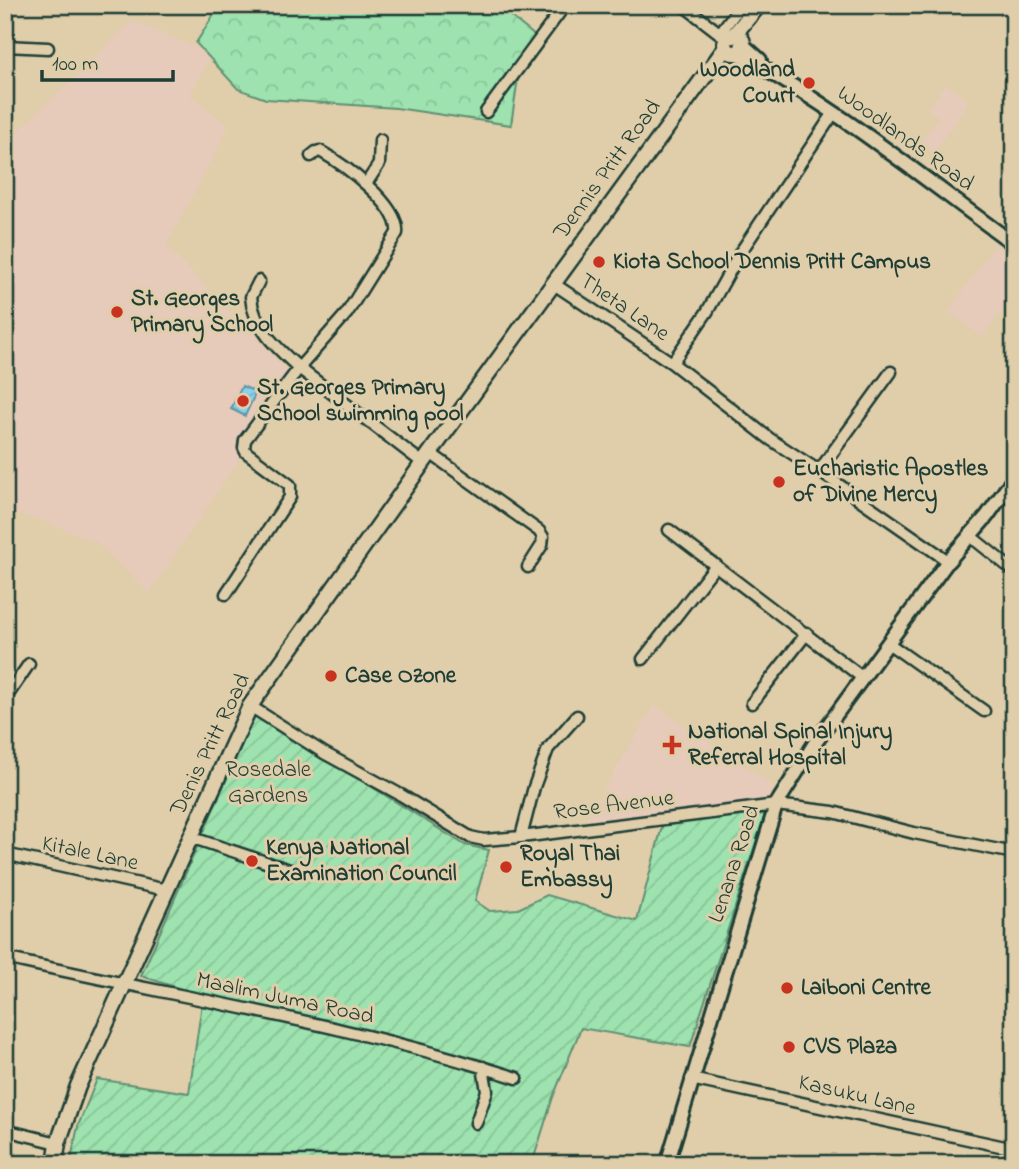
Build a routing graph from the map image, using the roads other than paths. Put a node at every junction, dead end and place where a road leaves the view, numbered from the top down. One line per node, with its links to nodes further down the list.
1 (565, 5): 7 (street)
2 (682, 5): 4 (street)
3 (751, 7): 4 (main road, Dennis Pritt Road)
4 (732, 43): 8 (street, Woodlands Road); 14 (main road, Dennis Pritt Road)
5 (5, 46): 6 (street)
6 (48, 48)
7 (486, 112)
8 (833, 114): 12 (street, Woodlands Road); 15 (street)
9 (380, 140): 11 (street)
10 (311, 156): 11 (street)
11 (366, 184): 16 (street)
12 (1014, 244)
13 (259, 281): 16 (street)
14 (554, 284): 15 (street, Theta Lane); 18 (main road, Denis Pritt Road)
15 (671, 363): 19 (street, Theta Lane)
16 (299, 368): 18 (street); 27 (street)
17 (891, 372): 19 (street)
18 (427, 458): 25 (street); 35 (main road, Denis Pritt Road)
19 (820, 471): 23 (street)
20 (1014, 478): 22 (street, Lenana Road)
21 (670, 530): 24 (street)
22 (969, 535): 23 (street, Lenana Road); 26 (street)
23 (947, 561): 29 (street, Lenana Road)
24 (716, 565): 28 (street); 30 (street)
25 (527, 567)
26 (1014, 572)
27 (226, 594)
28 (807, 633): 32 (street); 34 (street)
29 (888, 643): 32 (street, Lenana Road); 36 (street)
30 (643, 659)
31 (29, 664): 33 (street)
32 (863, 678): 38 (street, Lenana Road)
33 (5, 699)
34 (752, 703)
35 (250, 706): 39 (main road, Denis Pritt Road); 40 (street, Rose Avenue)
36 (984, 711)
37 (577, 716): 40 (street)
38 (776, 804): 40 (street, Rose Avenue); 41 (street, Rose Avenue); 49 (street, Lenana Road)
39 (190, 837): 43 (street); 44 (main road, Denis Pritt Road)
40 (521, 837)
41 (1014, 853)
42 (5, 854): 44 (street, Kitale Lane)
43 (296, 872)
44 (166, 890): 46 (main road, Denis Pritt Road)
45 (5, 958): 46 (street, Maalim Juma Road)
46 (122, 985): 47 (street, Maalim Juma Road); 52 (main road, Denis Pritt Road)
47 (483, 1067): 48 (street, Maalim Juma Road); 50 (street)
48 (517, 1078)
49 (691, 1079): 53 (street, Kasuku Lane); 55 (street, Lenana Road)
50 (476, 1123)
51 (5, 1130): 52 (street)
52 (58, 1143): 54 (main road, Denis Pritt Road)
53 (1014, 1149)
54 (55, 1164)
55 (667, 1164)

